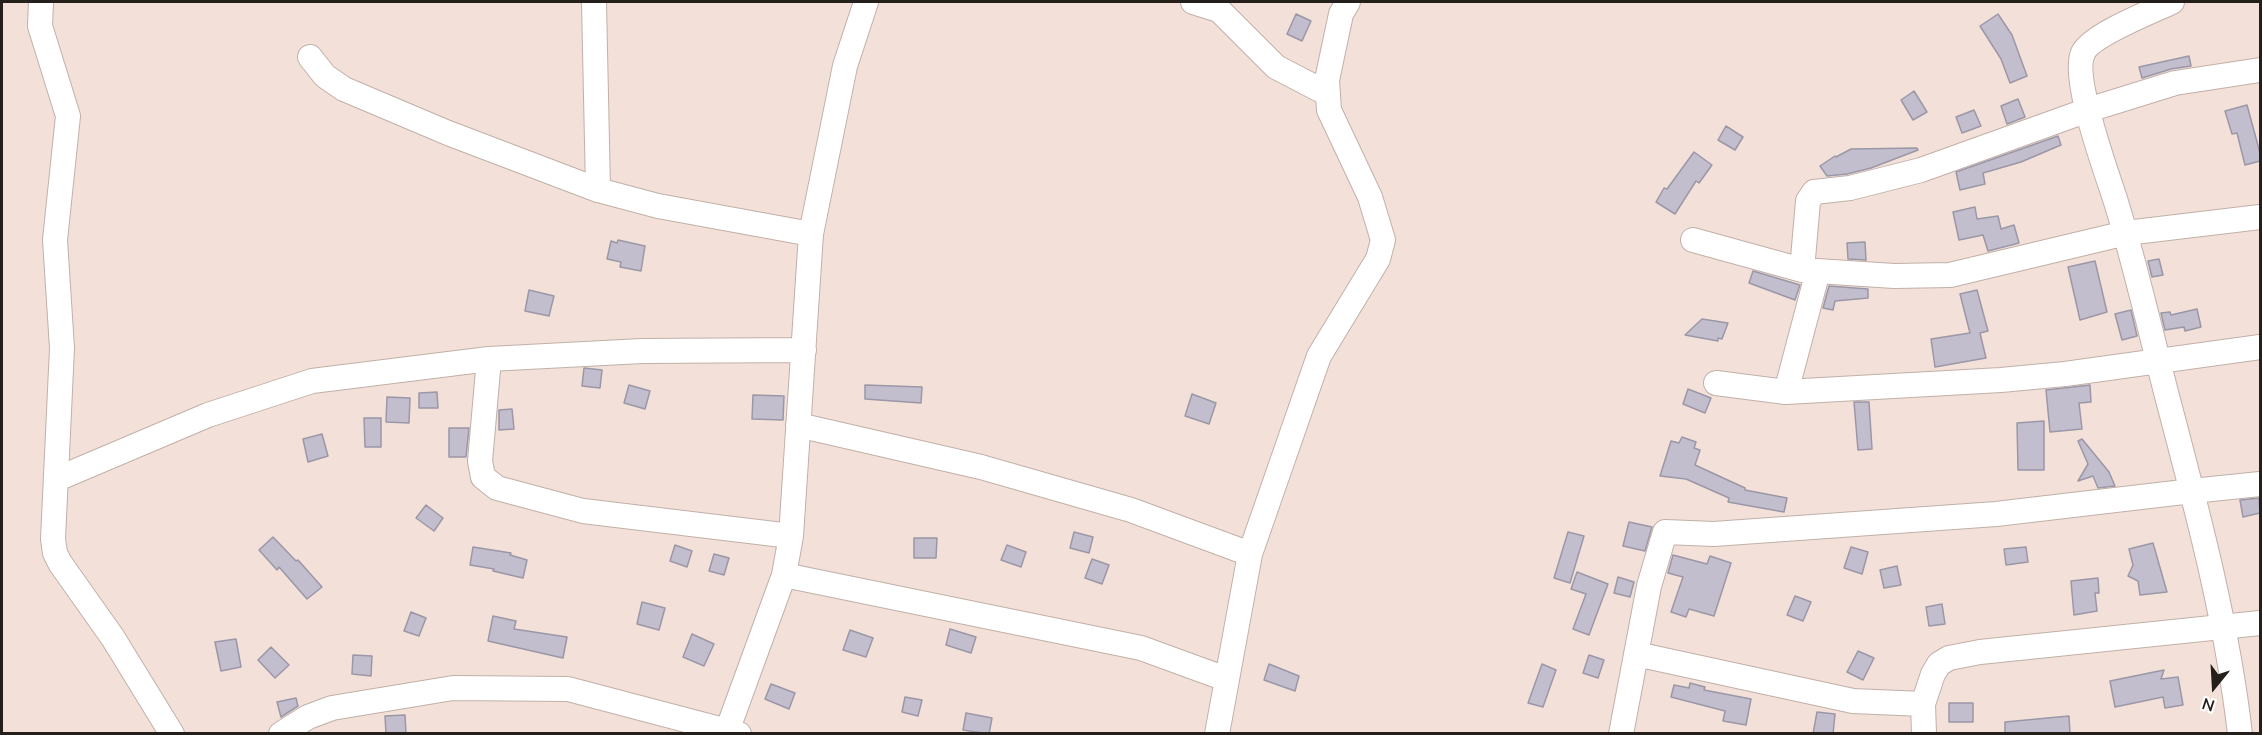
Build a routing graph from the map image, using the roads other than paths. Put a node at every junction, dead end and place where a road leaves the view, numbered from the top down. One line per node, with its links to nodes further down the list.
1 (41, 2): 24 (street)
2 (594, 2): 11 (street)
3 (866, 2): 14 (street)
4 (1193, 2): 9 (street)
5 (1348, 2): 9 (street)
6 (2172, 2): 10 (street)
7 (310, 57): 11 (street)
8 (2260, 70): 10 (street)
9 (1328, 94): 28 (street)
10 (2088, 110): 13 (street); 16 (street)
11 (598, 190): 14 (street)
12 (2260, 217): 13 (street)
13 (2126, 233): 16 (street); 20 (street)
14 (811, 234): 18 (street)
15 (1693, 240): 16 (street)
16 (1810, 271): 22 (street)
17 (2260, 346): 20 (street)
18 (804, 350): 19 (street); 23 (street)
19 (489, 359): 24 (street); 27 (street)
20 (2157, 359): 22 (street); 26 (street)
21 (1716, 383): 22 (street)
22 (1786, 392)
23 (798, 425): 27 (street); 28 (street)
24 (57, 479): 36 (street)
25 (2260, 484): 26 (street)
26 (2192, 491): 31 (street); 32 (street)
27 (791, 536): 29 (street)
28 (1250, 554): 33 (street)
29 (784, 575): 33 (street); 35 (street)
30 (2260, 623): 31 (street)
31 (2223, 628): 34 (street); 41 (street)
32 (1636, 654): 34 (street); 39 (street)
33 (1226, 679): 38 (street)
34 (1923, 704): 40 (street)
35 (730, 733): 37 (street)
36 (172, 734)
37 (281, 734)
38 (1217, 734)
39 (1621, 734)
40 (1924, 734)
41 (2240, 734)

